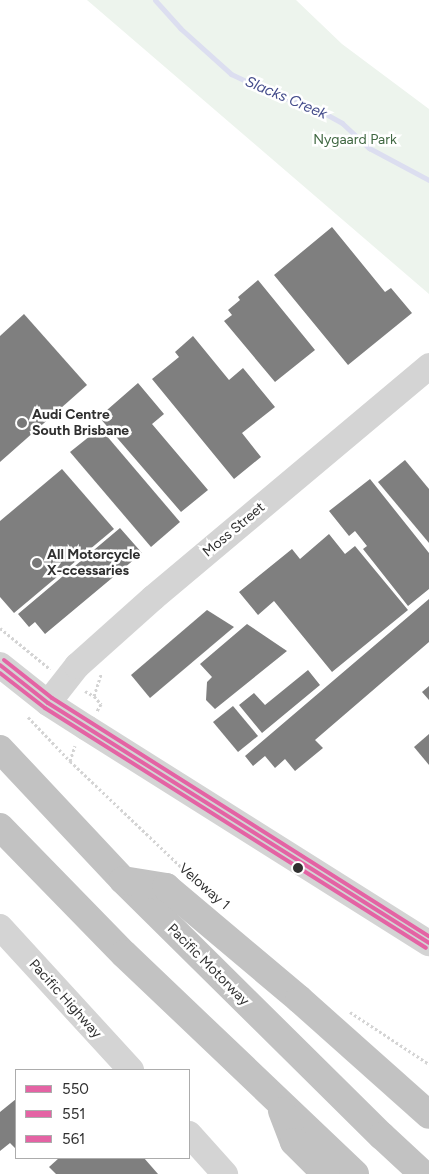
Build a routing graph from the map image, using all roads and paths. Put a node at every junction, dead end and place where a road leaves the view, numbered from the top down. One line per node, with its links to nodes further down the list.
1 (429, 366): 4 (street, Moss Street)
2 (0, 665): 4 (street)
3 (94, 696): 5 (path)
4 (48, 703): 14 (street)
5 (98, 710)
6 (25, 713): 9 (path, Veloway 1)
7 (73, 748): 9 (path)
8 (0, 749): 11 (highway, Pacific Motorway)
9 (70, 762): 12 (path, Veloway 1)
10 (0, 827): 18 (highway)
11 (123, 880): 19 (highway); 24 (highway, Pacific Motorway)
12 (201, 885)
13 (0, 927): 17 (street, Pacific Highway)
14 (429, 943)
15 (342, 1006): 16 (path)
16 (429, 1064)
17 (130, 1069)
18 (277, 1099): 22 (highway); 23 (highway)
19 (429, 1115)
20 (190, 1135): 21 (street)
21 (226, 1174)
22 (326, 1174)
23 (355, 1174)
24 (423, 1174)

